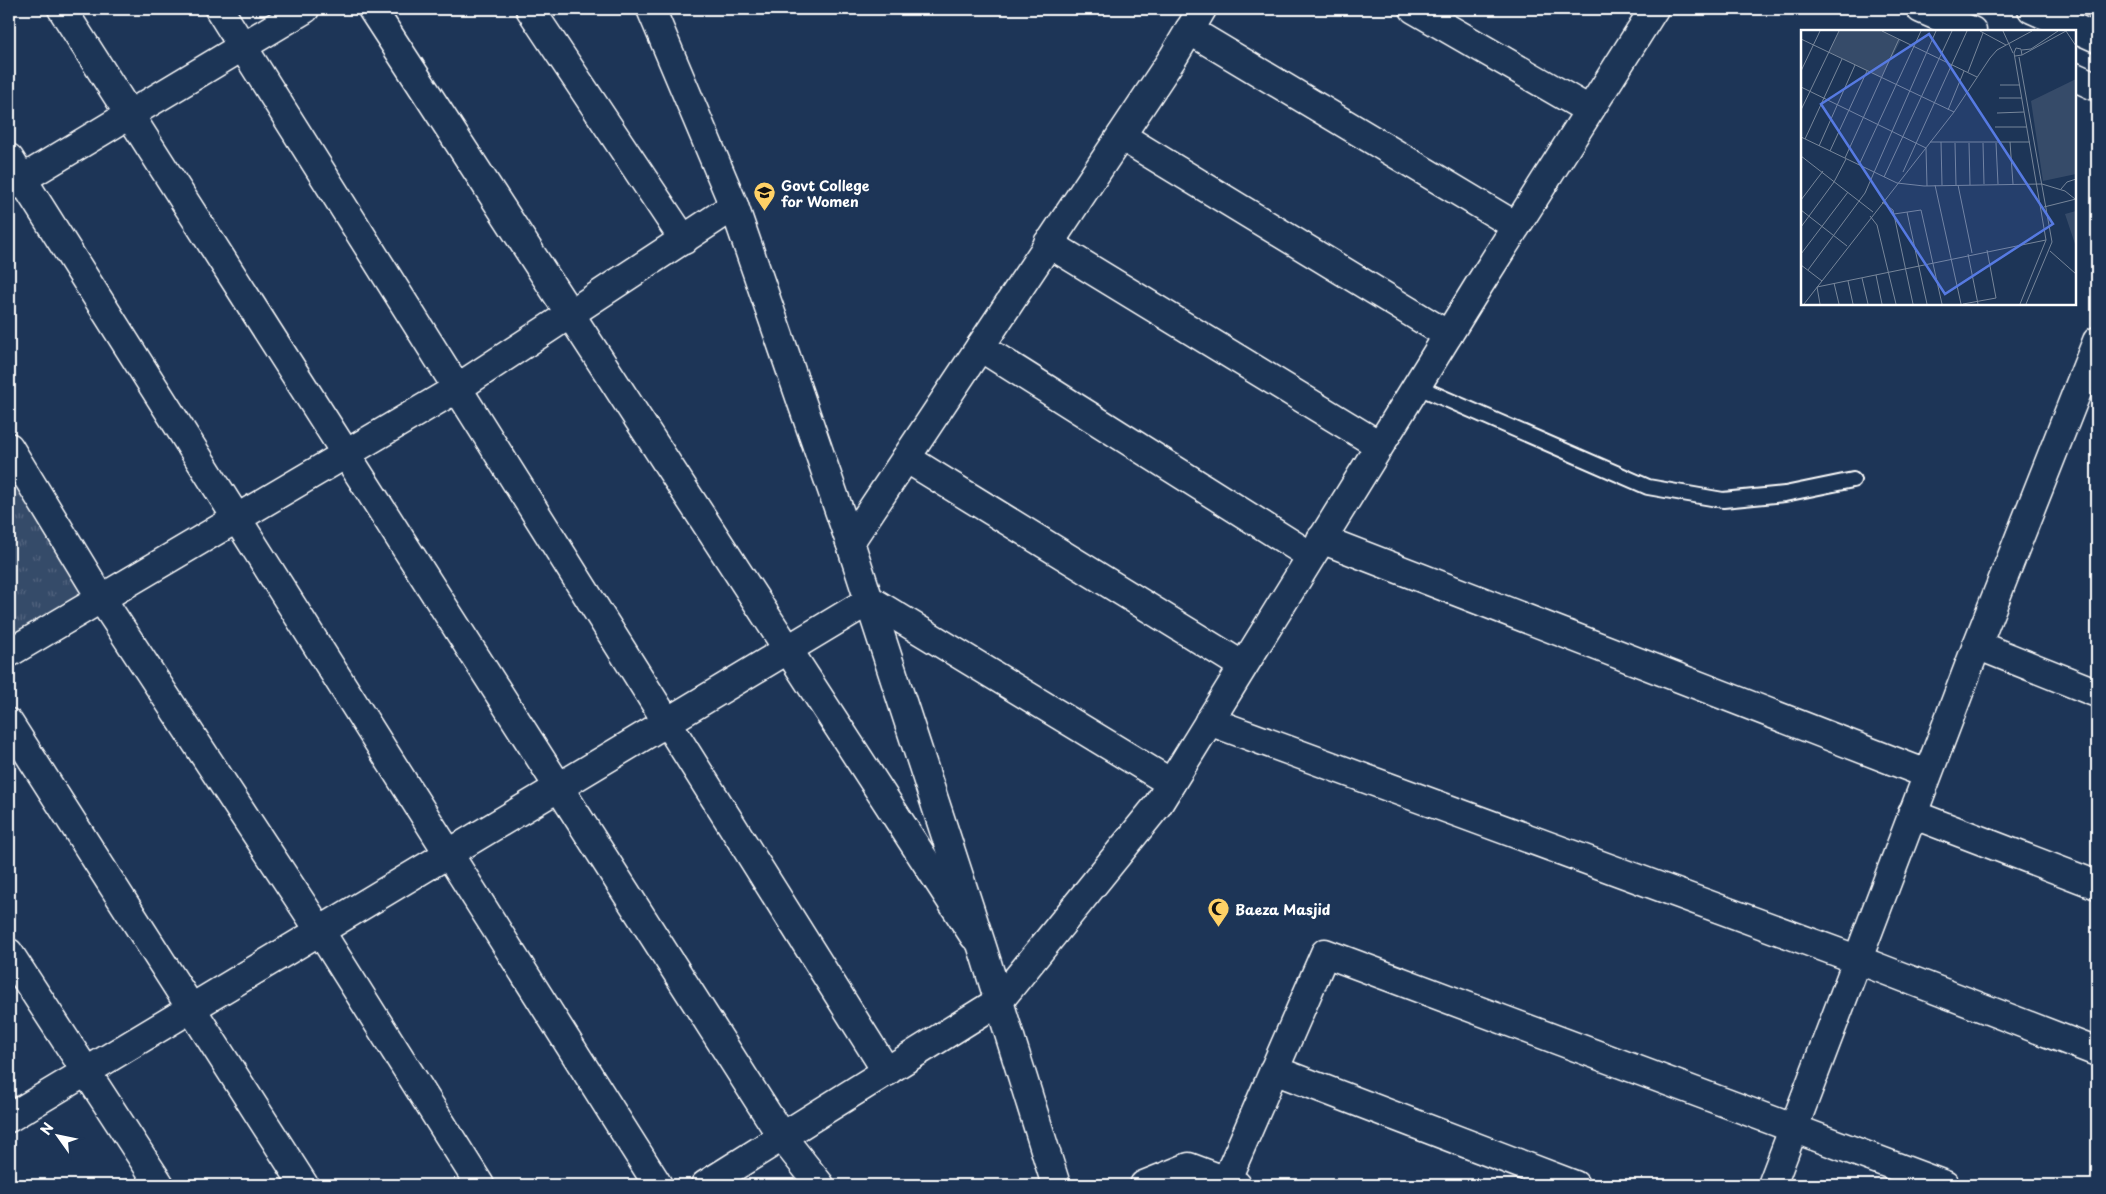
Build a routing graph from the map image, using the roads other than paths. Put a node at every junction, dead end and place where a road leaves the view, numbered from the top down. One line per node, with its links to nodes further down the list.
1 (62, 9): 18 (street)
2 (219, 9): 14 (street)
3 (305, 9): 14 (street)
4 (372, 9): 25 (street)
5 (530, 9): 23 (street)
6 (651, 9): 21 (street)
7 (1414, 9): 17 (street)
8 (1654, 9): 17 (street)
9 (1921, 9): 12 (street)
10 (2032, 9): 13 (street)
11 (1196, 19): 19 (street); 22 (street)
12 (1970, 30)
13 (2097, 38)
14 (242, 46): 18 (street); 30 (street)
15 (2076, 77): 16 (street)
16 (2097, 86)
17 (1589, 110): 22 (street)
18 (130, 114): 20 (street); 33 (street)
19 (1121, 136): 24 (street); 26 (street)
20 (13, 175): 36 (street)
21 (734, 206): 23 (street); 37 (street)
22 (1516, 226): 26 (street)
23 (684, 240): 25 (street)
24 (1048, 244): 28 (street); 31 (street)
25 (570, 314): 30 (street); 42 (street)
26 (1448, 334): 29 (street)
27 (2097, 341): 41 (street)
28 (980, 347): 34 (street); 38 (street)
29 (1416, 386): 31 (street); 35 (lane)
30 (456, 389): 33 (street); 47 (street)
31 (1380, 445): 38 (street)
32 (9, 447): 39 (street)
33 (346, 454): 36 (street); 51 (street)
34 (906, 458): 37 (street); 44 (street)
35 (1853, 480)
36 (236, 518): 39 (street); 53 (street)
37 (850, 542): 40 (street)
38 (1316, 547): 44 (street); 49 (street)
39 (101, 598): 43 (street); 55 (street)
40 (870, 600): 42 (street); 50 (street); 56 (street)
41 (1977, 645): 45 (street); 49 (street)
42 (788, 649): 47 (street); 56 (street)
43 (9, 653)
44 (1243, 666): 46 (street)
45 (2097, 693)
46 (1209, 721): 50 (street); 58 (street)
47 (667, 722): 51 (street); 64 (street)
48 (9, 723): 60 (street)
49 (1927, 774): 52 (street)
50 (1170, 783): 59 (street)
51 (559, 787): 53 (street); 67 (street)
52 (1912, 814): 54 (street); 58 (street)
53 (449, 854): 55 (street); 72 (street)
54 (2097, 885)
55 (320, 931): 60 (street); 71 (street)
56 (983, 950): 59 (street)
57 (9, 954): 63 (street)
58 (1856, 958): 61 (street); 66 (street)
59 (999, 1001): 64 (street); 75 (street)
60 (191, 1008): 63 (street); 70 (street)
61 (2097, 1052)
62 (1274, 1070): 66 (street); 68 (street); 77 (street)
63 (86, 1072): 65 (street); 69 (street)
64 (887, 1072): 67 (street)
65 (9, 1118)
66 (1793, 1129): 78 (street); 79 (street)
67 (782, 1137): 73 (street); 74 (street)
68 (1232, 1183): 76 (street)
69 (160, 1185)
70 (304, 1185)
71 (480, 1185)
72 (658, 1185)
73 (705, 1185)
74 (820, 1185)
75 (1056, 1185)
76 (1144, 1185)
77 (1575, 1185)
78 (1772, 1185)
79 (1944, 1185)

